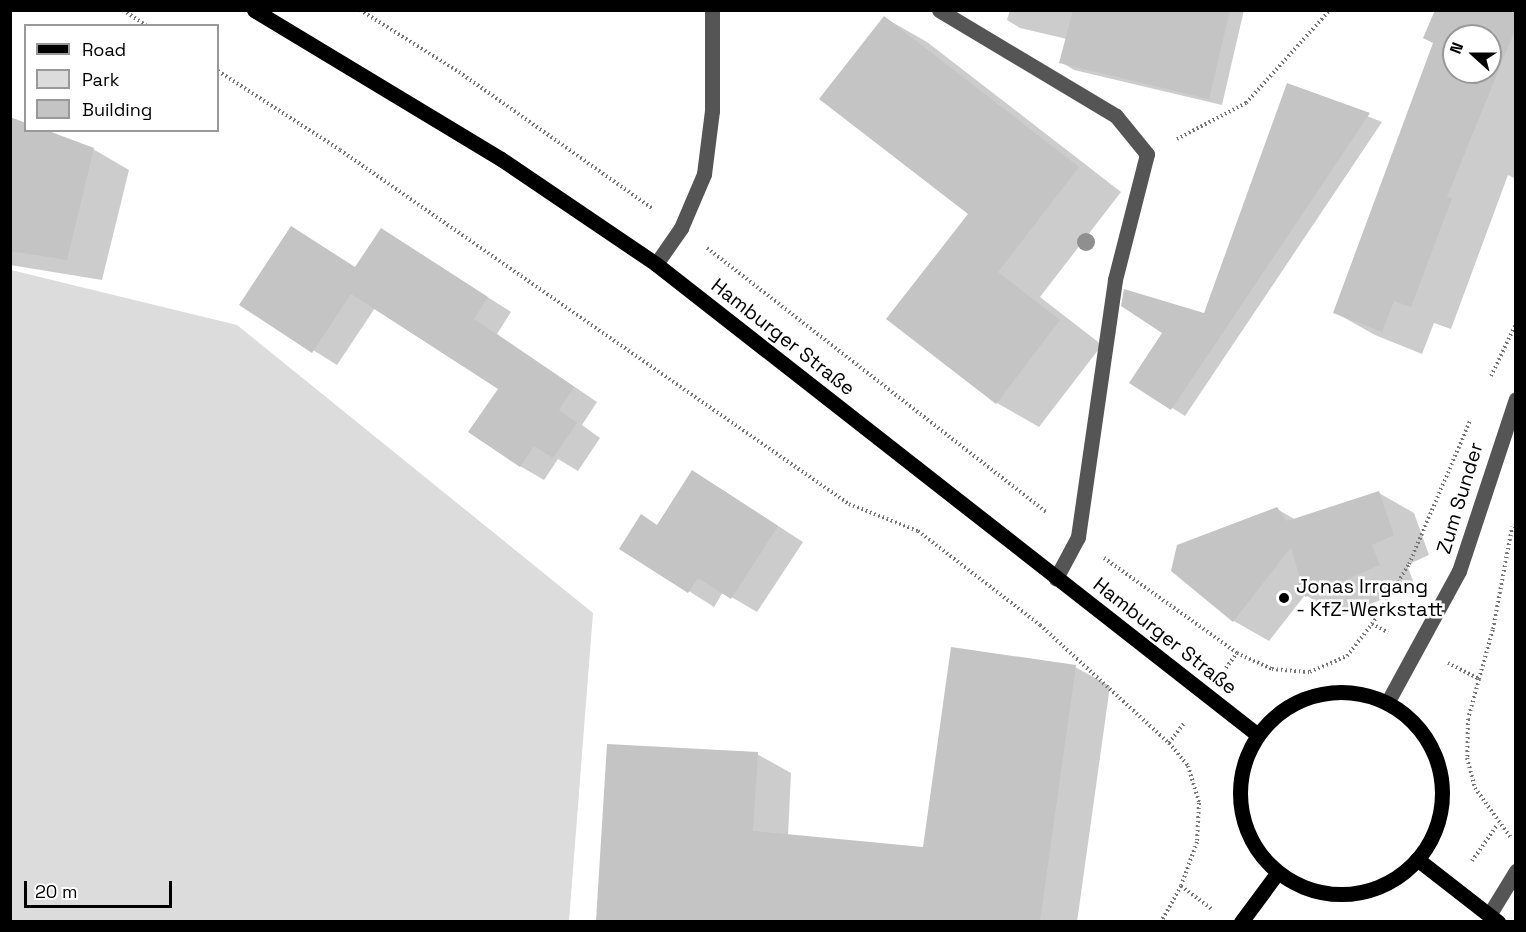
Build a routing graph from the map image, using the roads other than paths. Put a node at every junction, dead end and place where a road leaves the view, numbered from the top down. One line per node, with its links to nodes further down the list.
1 (254, 10): 4 (main road, Hamburger Straße)
2 (712, 10): 4 (street)
3 (939, 10): 6 (street)
4 (657, 264): 6 (main road, Hamburger Straße)
5 (1515, 399): 7 (street, Zum Sunder)
6 (1056, 578): 8 (main road, Hamburger Straße)
7 (1388, 703): 8 (main road); 9 (main road)
8 (1258, 735): 11 (main road)
9 (1417, 859): 11 (main road); 12 (main road)
10 (1515, 871): 12 (street)
11 (1278, 872): 13 (main road)
12 (1494, 918)
13 (1240, 921)

